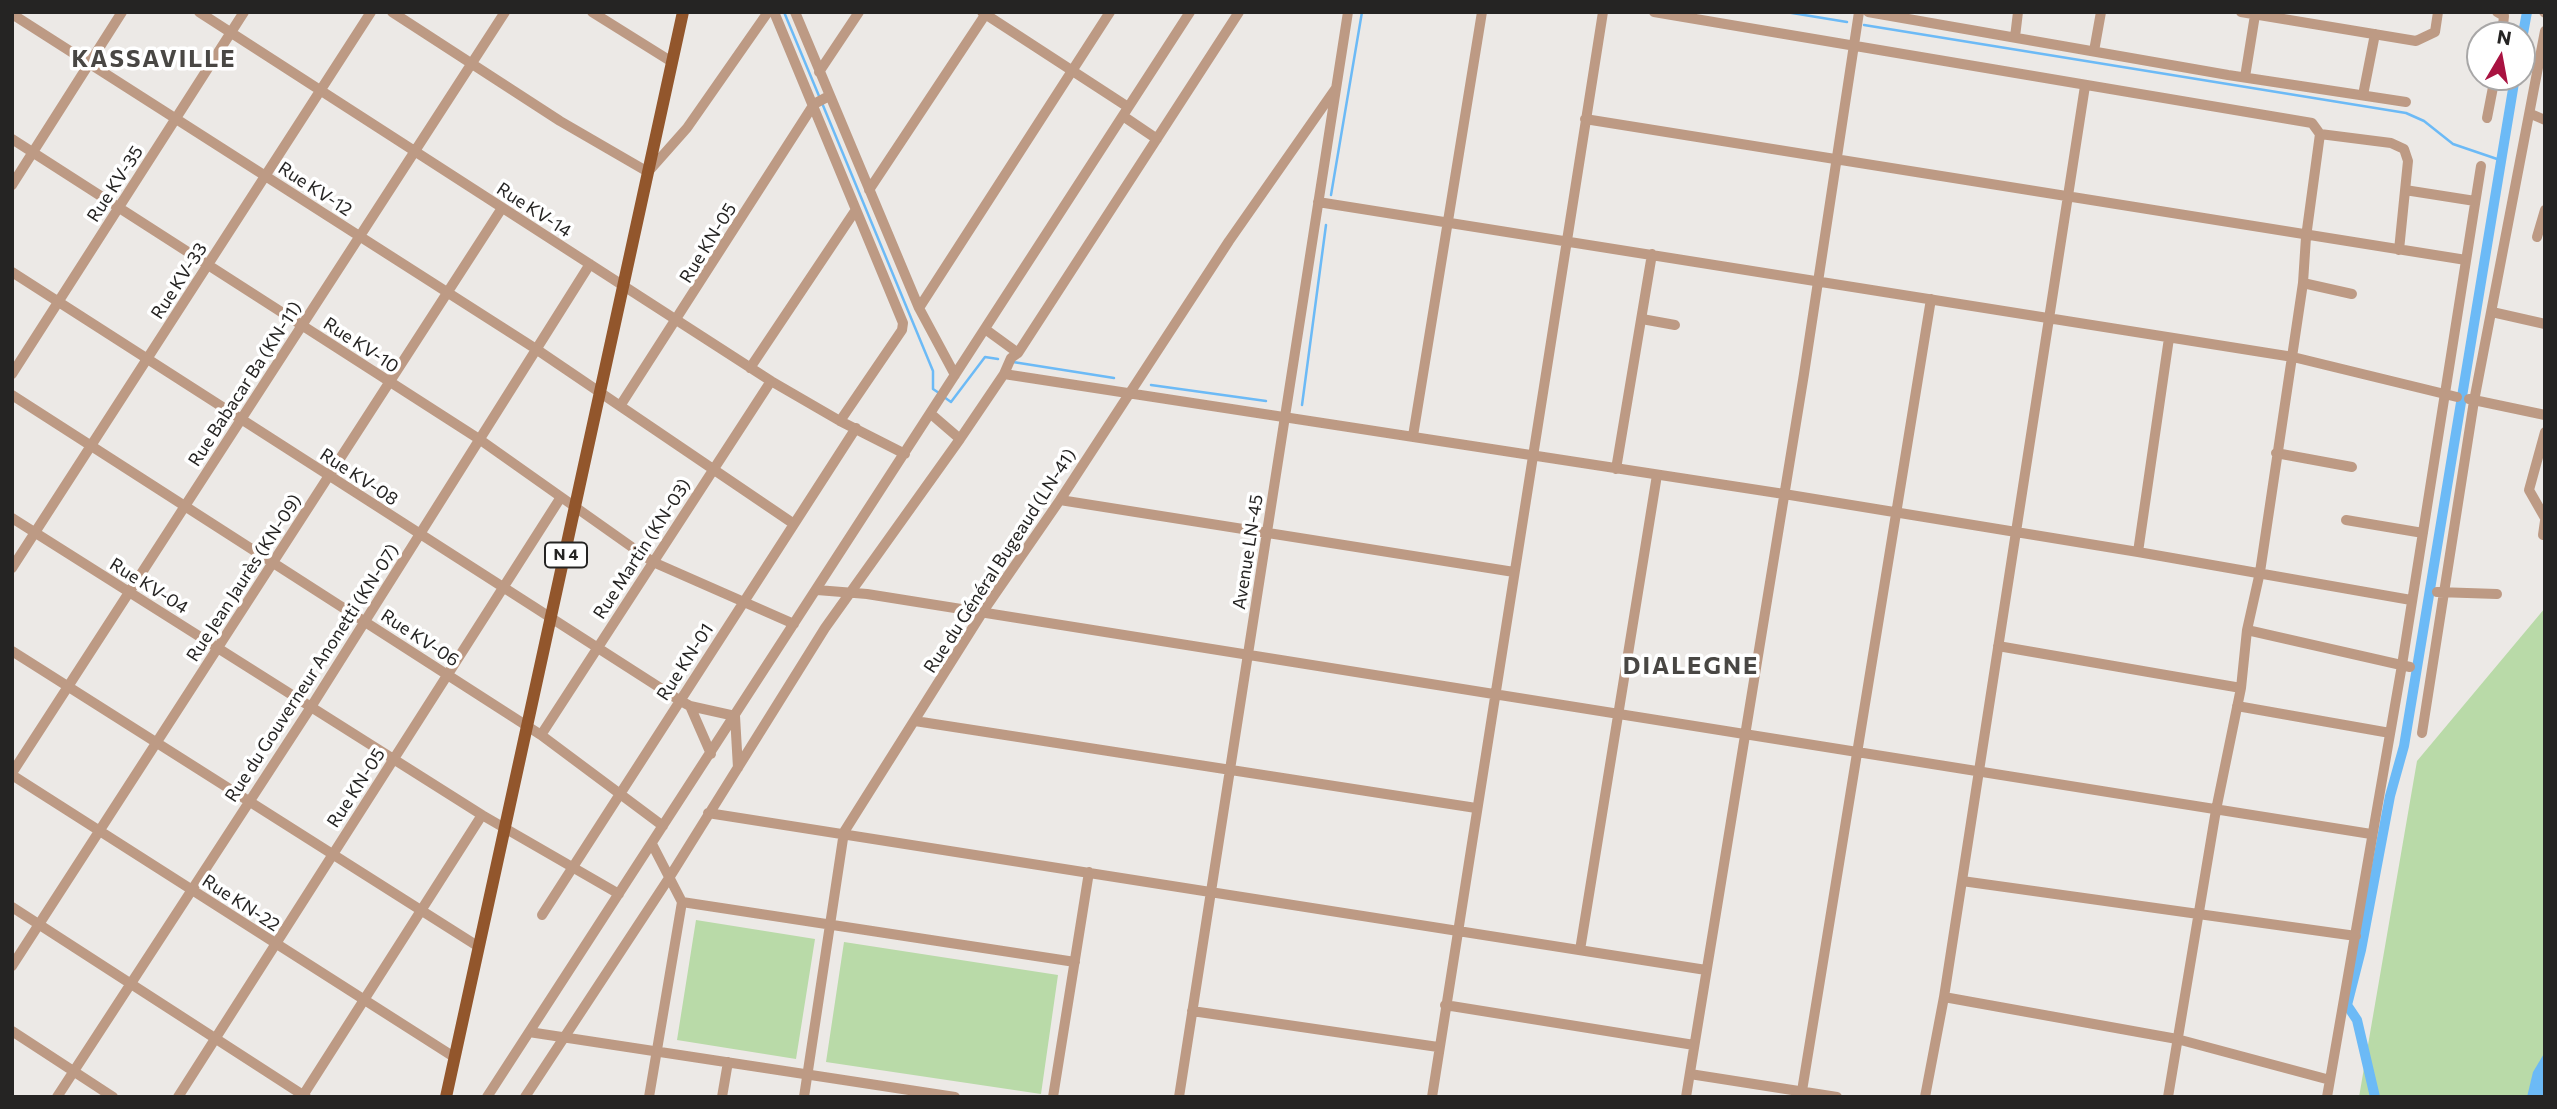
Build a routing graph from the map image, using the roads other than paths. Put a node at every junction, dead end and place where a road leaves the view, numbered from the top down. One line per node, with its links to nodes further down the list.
1 (122, 12): 36 (street)
2 (199, 12): 30 (street, Rue KV-14)
3 (244, 12): 30 (street, Rue KV-35)
4 (371, 12): 43 (street, Rue KV-33)
5 (392, 12): 37 (street)
6 (505, 12): 37 (street, Rue Babacar Ba (KN-11))
7 (593, 12): 35 (street)
8 (683, 12): 35 (main road, N 4)
9 (768, 12): 62 (street)
10 (774, 12): 46 (street)
11 (859, 12): 39 (street)
12 (1110, 12): 38 (street)
13 (1190, 12): 48 (street)
14 (1240, 12): 57 (street)
15 (1348, 12): 42 (street, Avenue LN-45)
16 (1482, 12): 74 (street)
17 (1603, 12): 52 (street)
18 (1654, 12): 33 (street)
19 (1859, 12): 33 (street)
20 (1868, 12): 32 (street)
21 (2018, 12): 32 (street)
22 (2101, 12): 34 (street)
23 (2241, 12): 28 (street)
24 (2438, 12): 31 (street)
25 (985, 13): 38 (street); 65 (street)
26 (12, 14): 36 (street, Rue KV-12)
27 (798, 14): 39 (street)
28 (2255, 15): 31 (street); 40 (street)
29 (2545, 31): 49 (street)
30 (231, 33): 43 (street, Rue KV-14); 51 (street, Rue KV-35)
31 (2375, 34): 45 (street)
32 (2015, 37): 34 (street)
33 (1854, 46): 41 (street); 60 (street)
34 (2094, 51): 40 (street)
35 (672, 62): 62 (main road, N 4)
36 (90, 64): 51 (street, Rue KV-12); 58 (street)
37 (472, 65): 59 (street, Rue Babacar Ba (KN-11)); 62 (street)
38 (1072, 70): 48 (street); 92 (street)
39 (819, 72): 46 (street)
40 (2245, 77): 45 (street)
41 (2085, 86): 55 (street); 67 (street)
42 (1336, 88): 69 (street, Avenue LN-45); 112 (street, Rue du Général Bugeaud (LN-41))
43 (321, 91): 59 (street, Rue KV-14); 63 (street, Rue KV-33)
44 (2492, 91): 50 (street)
45 (2364, 95): 47 (street)
46 (821, 100): 54 (street); 54 (street); 96 (street, Rue KN-05)
47 (2406, 102)
48 (1126, 111): 57 (street); 100 (street)
49 (2531, 114): 53 (street); 93 (street)
50 (2487, 118)
51 (176, 119): 63 (street, Rue KV-12); 70 (street, Rue KV-35)
52 (1585, 119): 60 (street); 78 (street)
53 (2545, 120)
54 (833, 129): 65 (street); 73 (street)
55 (2320, 134): 66 (street); 76 (street)
56 (12, 139): 58 (street, Rue KV-10)
57 (1157, 139): 103 (street)
58 (33, 152): 64 (street); 70 (street, Rue KV-10)
59 (415, 153): 71 (street, Rue KV-14); 75 (street, Rue Babacar Ba (KN-11))
60 (1836, 161): 67 (street); 85 (street)
61 (2481, 166): 68 (street)
62 (648, 172): 87 (main road, N 4)
63 (265, 176): 75 (street, Rue KV-12); 83 (street, Rue KV-33)
64 (12, 185)
65 (869, 190): 92 (street)
66 (2405, 190): 68 (street); 79 (street)
67 (2067, 197): 76 (street); 95 (street)
68 (2475, 201): 81 (street)
69 (1318, 202): 74 (street); 120 (street, Avenue LN-45)
70 (119, 208): 83 (street, Rue KV-10); 91 (street, Rue KV-35)
71 (502, 208): 82 (street, Rue KV-14); 88 (street, Rue Jean Jaurès (KN-09))
72 (2545, 210): 77 (street)
73 (855, 211): 106 (street); 122 (street)
74 (1448, 223): 78 (street); 125 (street)
75 (361, 237): 88 (street, Rue KV-12); 98 (street, Rue Babacar Ba (KN-11))
76 (2306, 237): 79 (street); 86 (street)
77 (2537, 237)
78 (1566, 242): 80 (street); 131 (street)
79 (2399, 250): 81 (street)
80 (1653, 254): 85 (street); 94 (street)
81 (2466, 260): 115 (street)
82 (590, 264): 87 (street, Rue KV-14); 102 (street, Rue du Gouverneur Anonetti (KN-07))
83 (208, 265): 98 (street, Rue KV-10); 105 (street, Rue KV-33)
84 (12, 272): 91 (street, Rue KV-08)
85 (1817, 279): 90 (street); 137 (street)
86 (2303, 283): 89 (street); 104 (street)
87 (624, 285): 96 (street, Rue KV-14); 113 (main road, N 4)
88 (448, 293): 102 (street, Rue KV-12); 111 (street, Rue Jean Jaurès (KN-09))
89 (2352, 295)
90 (1931, 299): 95 (street); 142 (street)
91 (59, 302): 105 (street, Rue KV-08); 107 (street, Rue KV-35)
92 (919, 308): 109 (street)
93 (2491, 312): 97 (street); 116 (street)
94 (1642, 319): 99 (street); 133 (street)
95 (2049, 319): 101 (street); 147 (street)
96 (678, 320): 106 (street, Rue KV-14); 117 (street, Rue KN-05)
97 (2545, 324)
98 (301, 325): 111 (street, Rue KV-10); 121 (street, Rue Babacar Ba (KN-11))
99 (1675, 325)
100 (985, 329): 103 (street); 109 (street)
101 (2169, 338): 104 (street); 153 (street)
102 (536, 349): 113 (street, Rue KV-12); 126 (street, Rue du Gouverneur Anonetti (KN-07))
103 (1018, 353): 108 (street)
104 (2293, 357): 115 (street); 129 (street)
105 (147, 359): 121 (street, Rue KV-08); 128 (street, Rue KV-33)
106 (750, 368): 110 (street, Rue KV-14)
107 (12, 373)
108 (1004, 374): 112 (street); 127 (street)
109 (956, 375): 118 (street)
110 (771, 381): 122 (street, Rue KV-14); 134 (street, Rue Martin (KN-03))
111 (390, 382): 126 (street, Rue KV-10); 136 (street, Rue Jean Jaurès (KN-09))
112 (1130, 391): 120 (street); 139 (street, Rue du Général Bugeaud (LN-41))
113 (599, 393): 117 (street, Rue KV-12); 141 (main road, N 4)
114 (12, 395): 128 (street, Rue KV-06)
115 (2452, 395): 150 (street)
116 (2471, 400): 119 (street); 163 (street)
117 (620, 406): 134 (street, Rue KV-12)
118 (931, 414): 127 (street); 130 (street)
119 (2545, 415)
120 (1285, 416): 125 (street); 149 (street, Avenue LN-45)
121 (241, 419): 136 (street, Rue KV-08); 140 (street, Rue Babacar Ba (KN-11))
122 (840, 421): 123 (street, Rue KV-14)
123 (856, 428): 130 (street, Rue KV-14); 146 (street, Rue KN-01)
124 (2545, 432): 144 (street)
125 (1413, 436): 131 (street)
126 (479, 439): 138 (street, Rue KV-10); 151 (street, Rue du Gouverneur Anonetti (KN-07))
127 (960, 439): 162 (street)
128 (91, 446): 140 (street, Rue KV-06); 148 (street, Rue KV-33)
129 (2276, 453): 132 (street); 158 (street)
130 (905, 454): 160 (street)
131 (1532, 455): 133 (street); 157 (street)
132 (2352, 467)
133 (1616, 469): 135 (street)
134 (712, 471): 146 (street, Rue KV-12); 155 (street, Rue Martin (KN-03))
135 (1657, 475): 137 (street); 186 (street)
136 (329, 476): 151 (street, Rue KV-08); 154 (street, Rue Jean Jaurès (KN-09))
137 (1784, 494): 142 (street); 193 (street)
138 (561, 497): 141 (street, Rue KV-10); 159 (street, Rue KN-05)
139 (1060, 500): 149 (street); 167 (street, Rue du Général Bugeaud (LN-41))
140 (185, 506): 154 (street, Rue KV-06); 161 (street, Rue Babacar Ba (KN-11))
141 (576, 506): 155 (street, Rue KV-10); 169 (main road, N 4)
142 (1896, 513): 147 (street); 195 (street)
143 (12, 518): 148 (street, Rue KV-04)
144 (2545, 519): 152 (street)
145 (2346, 520): 150 (street)
146 (794, 524): 166 (street, Rue KN-01)
147 (2016, 532): 153 (street); 172 (street)
148 (35, 533): 156 (street, Rue KV-33); 161 (street, Rue KV-04)
149 (1267, 533): 157 (street); 176 (street, Avenue LN-45)
150 (2423, 533): 164 (street)
151 (419, 534): 159 (street, Rue KV-08); 168 (street, Rue du Gouverneur Anonetti (KN-07))
152 (2543, 535)
153 (2138, 552): 158 (street)
154 (273, 562): 168 (street, Rue KV-06); 173 (street, Rue Jean Jaurès (KN-09))
155 (653, 562): 166 (street, Rue KV-10); 174 (street, Rue Martin (KN-03))
156 (12, 568)
157 (1514, 572): 181 (street)
158 (2260, 572): 164 (street); 171 (street)
159 (503, 588): 169 (street, Rue KV-08); 178 (street, Rue KN-05)
160 (817, 590): 162 (street); 170 (street)
161 (129, 592): 173 (street, Rue KV-04); 179 (street, Rue Babacar Ba (KN-11))
162 (852, 592): 167 (street); 198 (street)
163 (2441, 592): 165 (street); 191 (street)
164 (2415, 593): 177 (street)
165 (2497, 594)
166 (741, 604): 170 (street, Rue KV-10); 182 (street, Rue KN-01)
167 (982, 612): 176 (street); 188 (street, Rue du Général Bugeaud (LN-41))
168 (365, 621): 178 (street, Rue KV-06); 185 (street, Rue du Gouverneur Anonetti (KN-07))
169 (551, 621): 174 (street, Rue KV-08); 189 (main road, N 4)
170 (794, 624): 187 (street)
171 (2247, 630): 177 (street); 180 (street)
172 (1998, 646): 180 (street); 200 (street)
173 (218, 648): 185 (street, Rue KV-04); 194 (street, Rue Jean Jaurès (KN-09))
174 (597, 649): 182 (street, Rue KV-08); 192 (street, Rue Martin (KN-03))
175 (12, 651): 179 (street)
176 (1248, 655): 181 (street); 199 (street, Avenue LN-45)
177 (2406, 666): 190 (street)
178 (447, 675): 189 (street, Rue KV-06); 197 (street, Rue KN-05)
179 (69, 685): 194 (street); 201 (street, Rue Babacar Ba (KN-11))
180 (2241, 688): 184 (street)
181 (1494, 694): 186 (street); 204 (street)
182 (679, 700): 183 (street, Rue KV-08); 202 (street, Rue KN-01)
183 (690, 706): 187 (street, Rue KV-08); 196 (street)
184 (2237, 706): 190 (street); 205 (street)
185 (311, 707): 197 (street, Rue KV-04); 203 (street, Rue du Gouverneur Anonetti (KN-07))
186 (1618, 714): 193 (street); 233 (street)
187 (735, 716): 196 (street); 198 (street)
188 (915, 721): 199 (street); 211 (street, Rue du Général Bugeaud (LN-41))
189 (529, 727): 192 (street, Rue KV-06); 209 (main road, N 4)
190 (2390, 733): 212 (street)
191 (2422, 733)
192 (541, 735): 202 (street, Rue KV-06)
193 (1745, 735): 195 (street); 236 (street)
194 (157, 742): 203 (street); 210 (street, Rue Jean Jaurès (KN-09))
195 (1858, 752): 200 (street); 256 (street)
196 (711, 754): 208 (street)
197 (393, 759): 207 (street, Rue KV-04); 214 (street, Rue KN-05)
198 (738, 768): 206 (street)
199 (1229, 772): 204 (street); 220 (street, Avenue LN-45)
200 (1979, 772): 205 (street); 218 (street)
201 (12, 774): 210 (street, Rue KN-22)
202 (618, 795): 208 (street, Rue KV-06); 215 (street, Rue KN-01)
203 (248, 803): 214 (street); 219 (street, Rue du Gouverneur Anonetti (KN-07))
204 (1476, 808): 229 (street)
205 (2216, 810): 212 (street); 226 (street)
206 (708, 813): 211 (street); 217 (street)
207 (482, 815): 209 (street, Rue KV-04); 224 (street)
208 (663, 826): 213 (street)
209 (504, 827): 215 (street, Rue KV-04); 232 (main road, N 4)
210 (99, 831): 219 (street, Rue KN-22); 227 (street, Rue Jean Jaurès (KN-09))
211 (844, 832): 216 (street); 228 (street, Rue du Général Bugeaud (LN-41))
212 (2371, 834): 230 (street)
213 (652, 844): 217 (street); 221 (street)
214 (332, 855): 224 (street); 231 (street, Rue KN-05)
215 (571, 868): 221 (street, Rue KV-04); 225 (street, Rue KN-01)
216 (1089, 872): 220 (street); 234 (street)
217 (669, 878): 222 (street); 244 (street)
218 (1962, 881): 226 (street); 238 (street)
219 (191, 890): 231 (street, Rue KN-22); 237 (street, Rue du Gouverneur Anonetti (KN-07))
220 (1211, 891): 229 (street); 241 (street, Avenue LN-45)
221 (619, 894): 243 (street)
222 (682, 902): 228 (street); 249 (street)
223 (12, 907): 227 (street)
224 (420, 912): 232 (street); 239 (street)
225 (542, 915)
226 (2198, 917): 230 (street); 246 (street)
227 (39, 924): 235 (street, Rue Jean Jaurès (KN-09)); 237 (street)
228 (830, 925): 234 (street); 253 (street, Rue du Général Bugeaud (LN-41))
229 (1457, 931): 233 (street); 240 (street)
230 (2356, 936): 255 (street)
231 (275, 944): 239 (street, Rue KN-22); 245 (street, Rue KN-05)
232 (479, 947): 250 (main road, N 4)
233 (1580, 950): 236 (street)
234 (1075, 962): 269 (street)
235 (12, 965)
236 (1706, 971): 247 (street)
237 (131, 984): 245 (street); 252 (street, Rue du Gouverneur Anonetti (KN-07))
238 (1944, 997): 246 (street); 274 (street)
239 (363, 1000): 250 (street, Rue KN-22); 258 (street)
240 (1445, 1005): 247 (street); 248 (street)
241 (1192, 1011): 248 (street); 270 (street, Avenue LN-45)
242 (12, 1031): 252 (street)
243 (529, 1032): 244 (street); 263 (street)
244 (564, 1037): 249 (street); 264 (street)
245 (215, 1038): 258 (street); 261 (street, Rue KN-05)
246 (2177, 1039): 255 (street); 275 (street)
247 (1694, 1045): 254 (street)
248 (1438, 1047): 271 (street)
249 (657, 1051): 251 (street); 265 (street)
250 (454, 1057): 262 (main road, N 4)
251 (727, 1062): 253 (street); 266 (street)
252 (74, 1071): 259 (street, Rue du Gouverneur Anonetti (KN-07)); 260 (street)
253 (807, 1074): 257 (street); 267 (street, Rue du Général Bugeaud (LN-41))
254 (1690, 1074): 256 (street); 272 (street)
255 (2330, 1080): 276 (street)
256 (1802, 1093): 273 (street)
257 (930, 1095): 268 (street)
258 (304, 1096)
259 (57, 1097)
260 (113, 1097)
261 (178, 1097)
262 (446, 1097)
263 (487, 1097)
264 (524, 1097)
265 (649, 1097)
266 (722, 1097)
267 (804, 1097)
268 (955, 1097)
269 (1053, 1097)
270 (1179, 1097)
271 (1432, 1097)
272 (1686, 1097)
273 (1837, 1097)
274 (1925, 1097)
275 (2168, 1097)
276 (2327, 1097)

